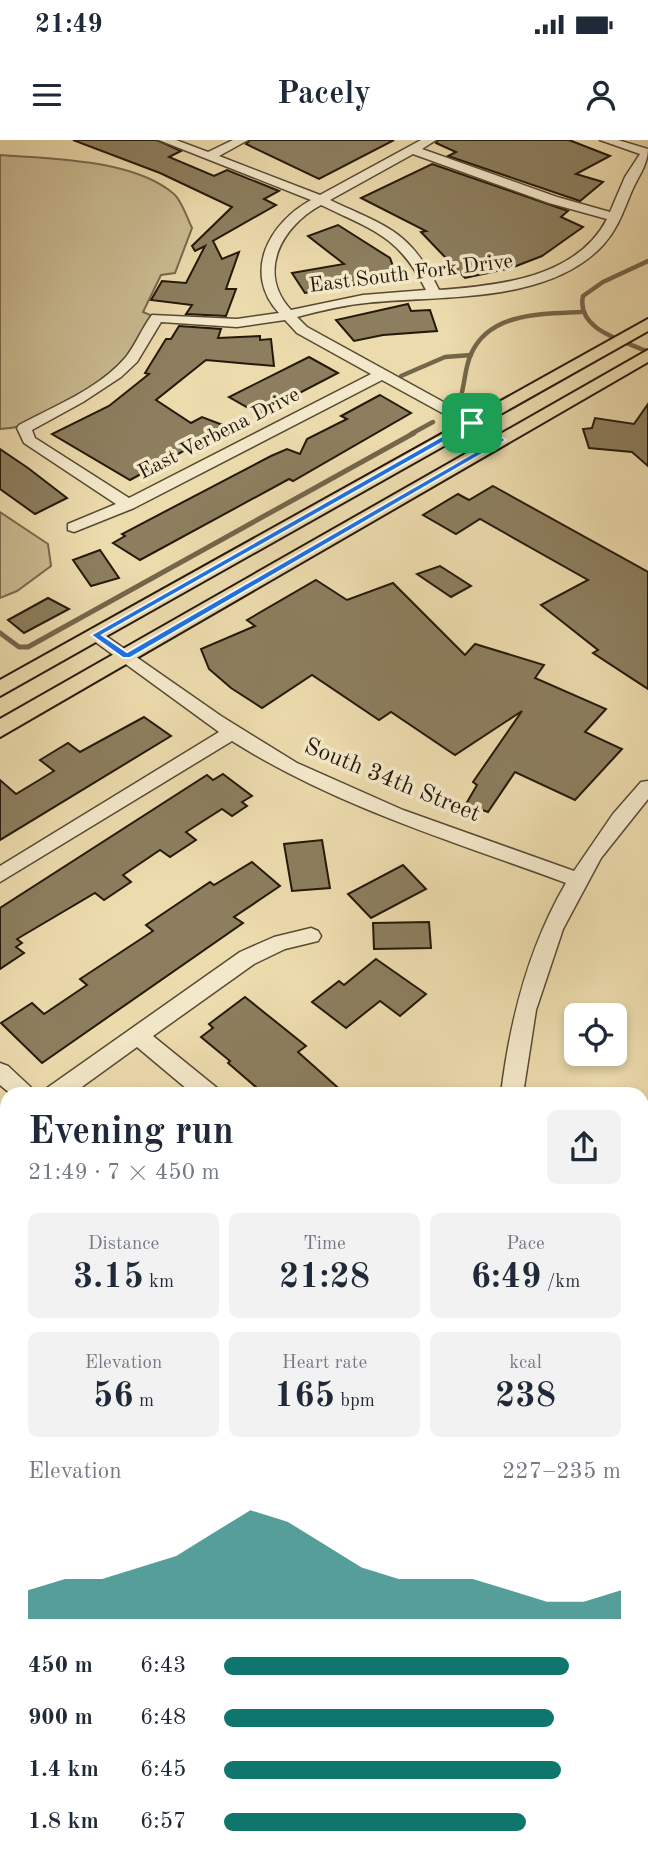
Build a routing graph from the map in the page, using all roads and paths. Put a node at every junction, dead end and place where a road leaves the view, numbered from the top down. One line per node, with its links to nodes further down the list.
1 (165, 140): 7 (street)
2 (242, 140): 7 (street)
3 (430, 140): 5 (street)
4 (606, 140): 6 (street)
5 (413, 150): 8 (street); 9 (street)
6 (648, 153): 9 (street, East South Fork Drive)
7 (208, 157): 8 (street)
8 (321, 200): 10 (street); 11 (street)
9 (616, 218): 10 (street, East South Fork Drive)
10 (435, 296): 11 (street, East South Fork Drive)
11 (286, 314): 14 (street); 17 (street, East South Fork Drive)
12 (640, 328): 15 (main road)
13 (644, 358): 16 (main road)
14 (382, 374): 15 (street); 17 (street, East Verbena Drive)
15 (472, 423): 16 (street); 19 (main road)
16 (502, 440): 20 (main road)
17 (128, 505): 18 (street, East Verbena Drive)
18 (74, 527)
19 (96, 635): 20 (street, South 34th Street); 21 (main road)
20 (127, 656): 22 (main road); 23 (street, South 34th Street)
21 (0, 688)
22 (0, 729)
23 (232, 732): 25 (street); 26 (street, South 34th Street)
24 (648, 787): 26 (street)
25 (0, 875)
26 (578, 880): 33 (street)
27 (310, 936): 28 (street)
28 (140, 1037): 31 (street); 32 (street)
29 (0, 1072): 30 (street)
30 (18, 1087)
31 (65, 1087)
32 (201, 1087)
33 (513, 1087)

